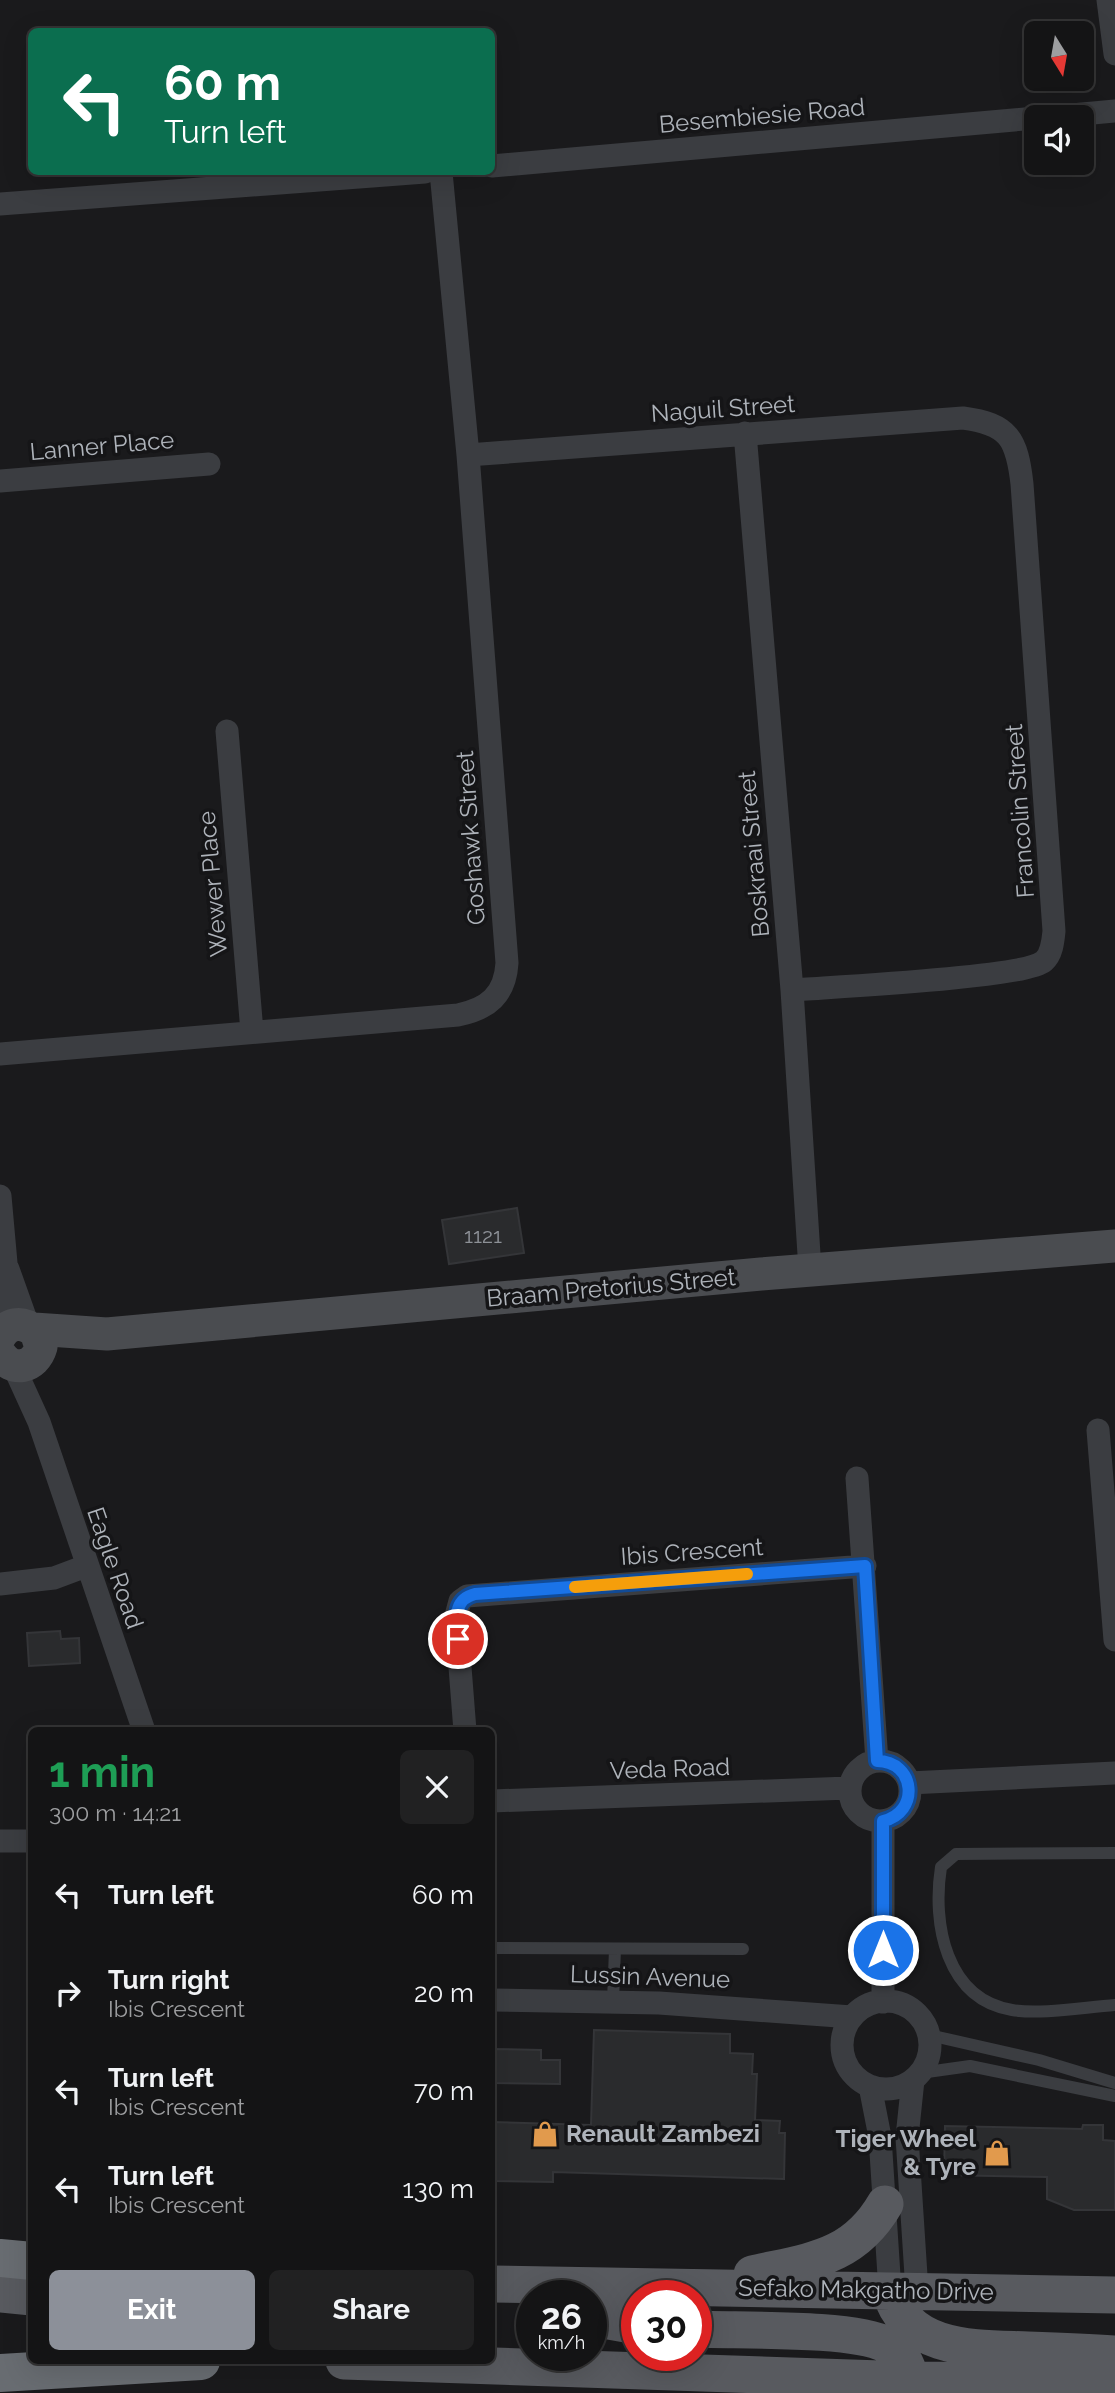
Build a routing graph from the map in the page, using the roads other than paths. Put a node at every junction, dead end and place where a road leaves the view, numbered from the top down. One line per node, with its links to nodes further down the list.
1 (1108, 0): 2 (street)
2 (1115, 54)
3 (1115, 111): 4 (street)
4 (1094, 113)
5 (1024, 119): 6 (street, Besembiesie Road)
6 (495, 166)
7 (385, 175): 9 (street)
8 (441, 175): 12 (street, Goshawk Street)
9 (0, 204)
10 (982, 421): 11 (street, Naguil Street); 16 (street, Francolin Street)
11 (745, 433): 12 (street, Naguil Street); 16 (street, Boskraai Street)
12 (468, 455): 17 (street, Goshawk Street)
13 (209, 464): 14 (street, Lanner Place)
14 (0, 481)
15 (227, 731): 17 (street, Wewer Place)
16 (792, 990): 21 (street, Boskraai Street)
17 (252, 1032): 18 (street, Goshawk Street)
18 (0, 1055)
19 (0, 1196): 22 (street, Eagle Road)
20 (1115, 1247): 21 (street, Braam Pretorius Street)
21 (810, 1270): 22 (street, Braam Pretorius Street)
22 (16, 1348): 26 (street, Eagle Road)
23 (1098, 1430): 25 (street)
24 (857, 1478): 27 (street)
25 (1112, 1544): 29 (street)
26 (86, 1566): 28 (street); 30 (street, Eagle Road)
27 (865, 1566): 31 (street, Ibis Crescent); 32 (street)
28 (0, 1584)
29 (1115, 1640)
30 (143, 1727)
31 (465, 1727)
32 (877, 1761): 34 (street); 35 (street)
33 (1115, 1773): 34 (street)
34 (909, 1783): 37 (street)
35 (849, 1788): 36 (street, Veda Road); 37 (street)
36 (495, 1801)
37 (883, 1821): 46 (street)
38 (0, 1841): 39 (street)
39 (28, 1841)
40 (1115, 1853): 47 (lane)
41 (495, 1948): 42 (lane)
42 (615, 1949): 43 (lane); 45 (lane)
43 (743, 1949)
44 (495, 2000): 45 (street, Lussin Avenue)
45 (613, 2001): 48 (street, Lussin Avenue)
46 (883, 2002): 49 (street, Lussin Avenue); 50 (street)
47 (1115, 2005)
48 (805, 2016): 49 (street, Lussin Avenue); 51 (street, Lussin Avenue)
49 (852, 2017): 51 (street)
50 (929, 2035): 52 (street); 53 (lane)
51 (842, 2043): 54 (street)
52 (917, 2076): 54 (street); 55 (lane); 61 (street)
53 (1115, 2083)
54 (870, 2086): 56 (street)
55 (1115, 2096)
56 (885, 2204): 59 (main road); 61 (street)
57 (0, 2258): 58 (highway)
58 (28, 2261)
59 (712, 2284)
60 (712, 2287): 61 (main road, Sefako Makgatho Drive)
61 (903, 2291): 63 (main road, Sefako Makgatho Drive); 66 (main road)
62 (0, 2294): 64 (main road)
63 (1115, 2295)
64 (28, 2297)
65 (712, 2330): 73 (main road)
66 (1115, 2354)
67 (0, 2358): 68 (main road)
68 (28, 2358)
69 (155, 2364): 71 (highway)
70 (412, 2364): 73 (main road)
71 (0, 2374)
72 (1115, 2382): 73 (main road)
73 (911, 2386)

